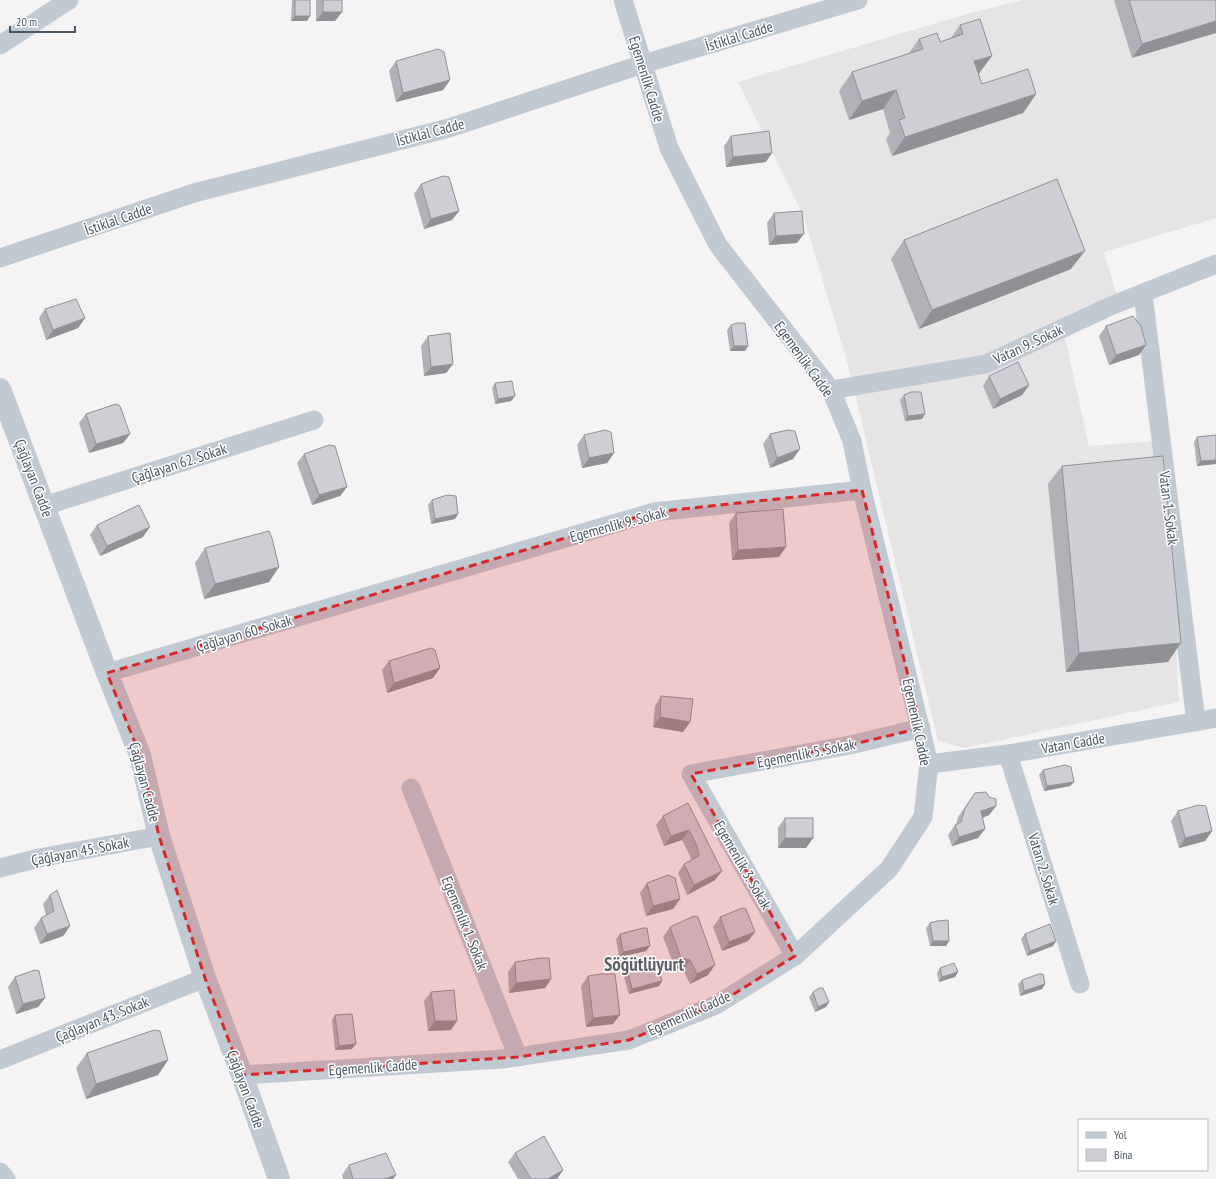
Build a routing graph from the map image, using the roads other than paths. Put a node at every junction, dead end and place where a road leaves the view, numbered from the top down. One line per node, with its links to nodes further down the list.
1 (69, 0): 4 (street)
2 (623, 0): 5 (street, Egemenlik Cadde)
3 (858, 0): 5 (street, İstiklal Cadde)
4 (0, 45)
5 (643, 64): 6 (street, İstiklal Cadde); 10 (street, Egemenlik Cadde)
6 (0, 258)
7 (1216, 264): 8 (street, Vatan 9. Sokak)
8 (1143, 294): 10 (street, Vatan 9. Sokak); 17 (street, Vatan 1. Sokak)
9 (0, 389): 13 (street, Çağlayan Cadde)
10 (831, 390): 12 (street, Egemenlik Cadde)
11 (314, 420): 13 (street, Çağlayan 62. Sokak)
12 (862, 490): 14 (street, Egemenlik 9. Sokak); 18 (street, Egemenlik Cadde)
13 (44, 506): 15 (street, Çağlayan Cadde)
14 (381, 592): 15 (street, Çağlayan 60. Sokak)
15 (107, 673): 23 (street, Çağlayan Cadde)
16 (1216, 718): 17 (street, Vatan Cadde)
17 (1196, 722): 19 (street, Vatan Cadde)
18 (920, 728): 20 (street, Egemenlik Cadde); 21 (street, Egemenlik 5. Sokak)
19 (1008, 754): 20 (street, Vatan Cadde); 27 (street, Vatan 2. Sokak)
20 (929, 764): 25 (street, Egemenlik Cadde)
21 (691, 774): 25 (street, Egemenlik 3. Sokak)
22 (411, 788): 28 (street, Egemenlik 1. Sokak)
23 (159, 836): 24 (street, Çağlayan 45. Sokak); 26 (street, Çağlayan Cadde)
24 (0, 868)
25 (795, 956): 28 (street, Egemenlik Cadde)
26 (205, 978): 29 (street, Çağlayan 43. Sokak); 30 (street, Çağlayan Cadde)
27 (1080, 984)
28 (518, 1057): 30 (street, Egemenlik Cadde)
29 (0, 1060)
30 (242, 1075): 33 (street, Çağlayan Cadde)
31 (0, 1172): 32 (street)
32 (6, 1179)
33 (278, 1179)

